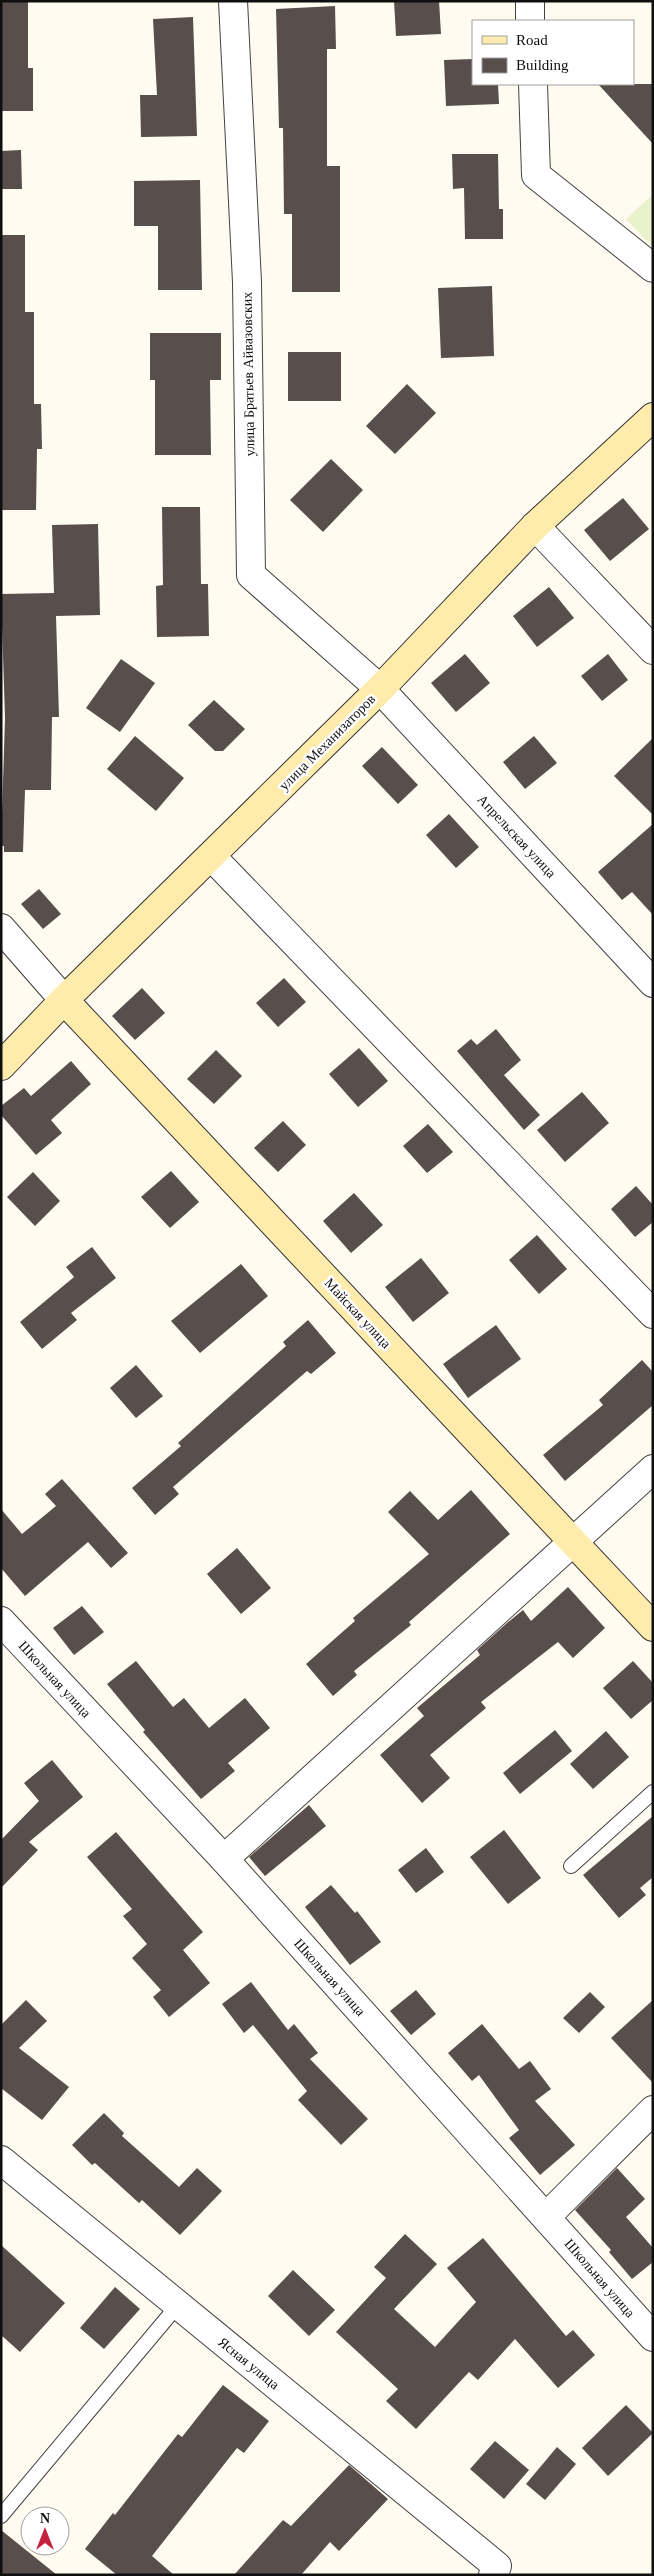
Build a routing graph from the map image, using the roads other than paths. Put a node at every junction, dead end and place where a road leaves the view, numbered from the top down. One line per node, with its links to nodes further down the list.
1 (233, 1): 9 (street, улица Братьев Айвазовских)
2 (530, 1): 3 (street)
3 (530, 20)
4 (533, 85): 5 (street)
5 (653, 268)
6 (653, 417): 7 (street, улица Механизаторов)
7 (535, 526): 8 (street); 9 (street, улица Механизаторов)
8 (653, 650)
9 (380, 689): 10 (street, улица Механизаторов); 12 (street, Апрельская улица)
10 (212, 857): 13 (street, улица Механизаторов); 15 (street)
11 (1, 928): 13 (street)
12 (653, 983)
13 (64, 1000): 14 (street, улица Механизаторов); 17 (street, Майская улица)
14 (1, 1066)
15 (653, 1314)
16 (653, 1469): 17 (street)
17 (572, 1541): 19 (street, Майская улица); 21 (street)
18 (1, 1621): 21 (street, Школьная улица)
19 (653, 1627)
20 (653, 1792): 22 (lane)
21 (224, 1859): 25 (street, Школьная улица)
22 (571, 1866)
23 (653, 2110): 25 (street)
24 (1, 2160): 26 (street, Ясная улица)
25 (546, 2217): 27 (street, Школьная улица)
26 (178, 2305): 28 (lane); 29 (street, Ясная улица)
27 (653, 2337)
28 (1, 2516)
29 (495, 2570)

